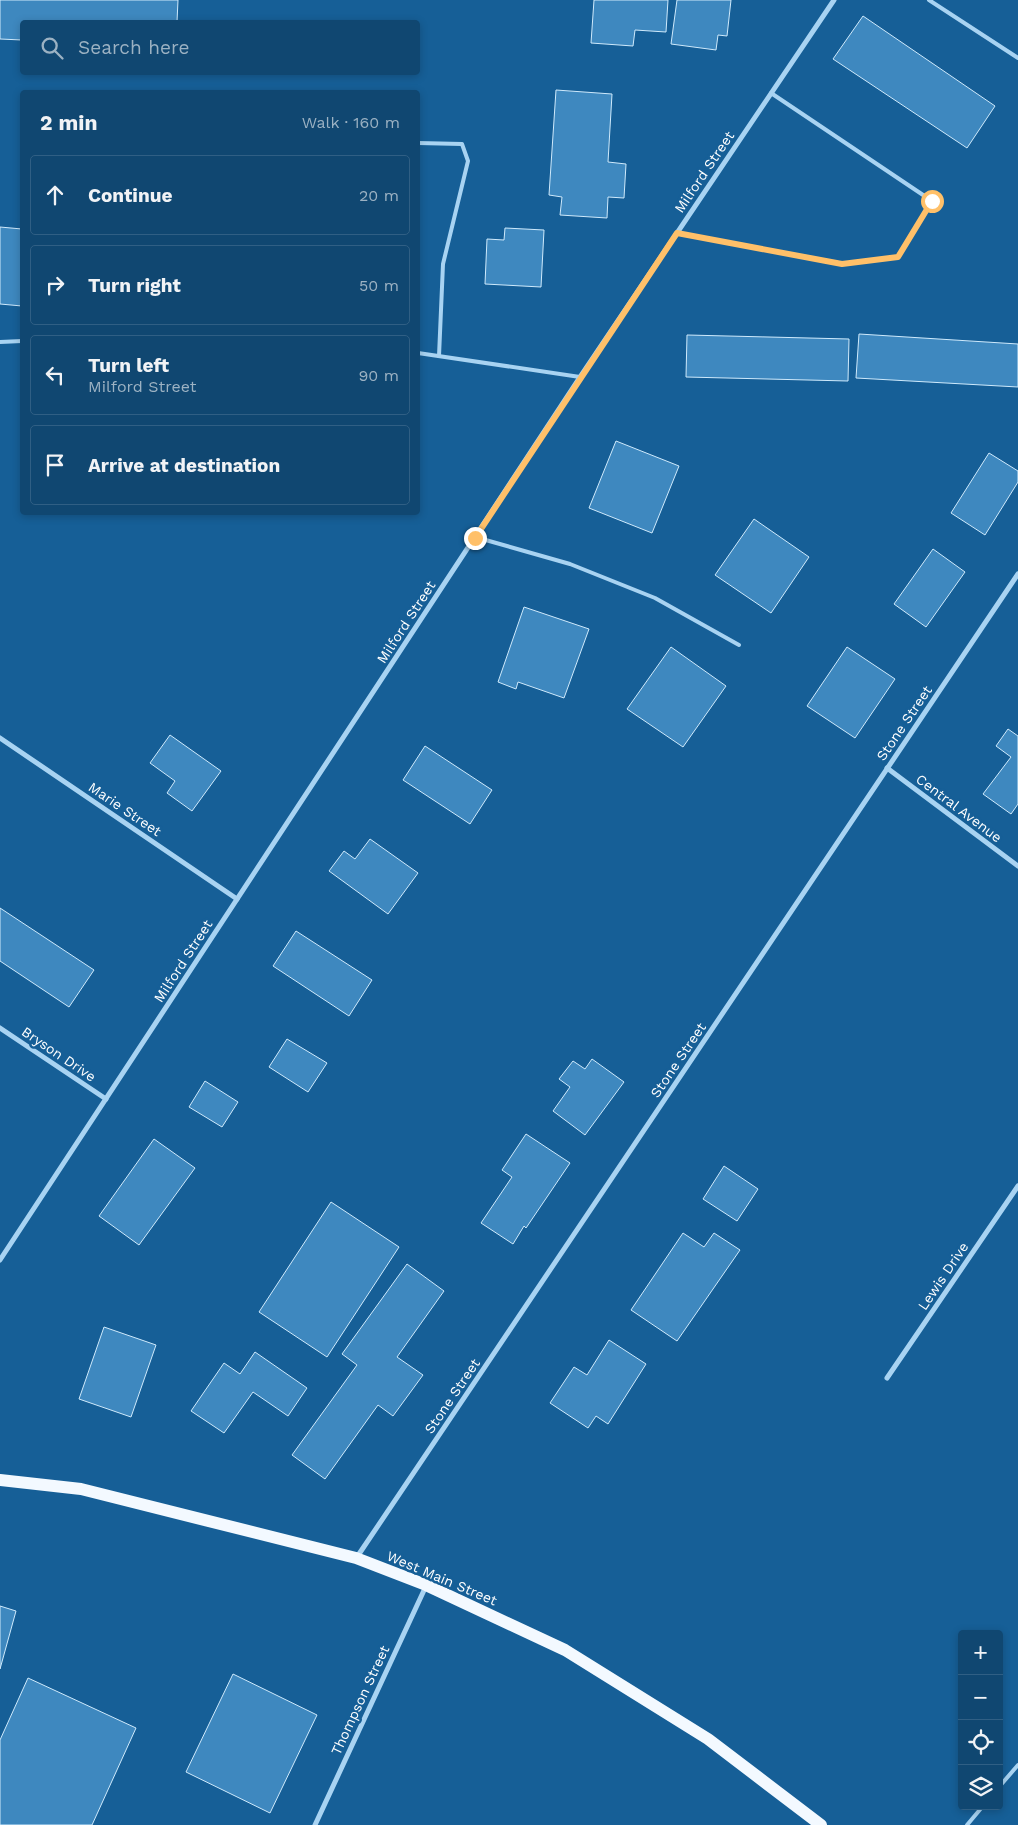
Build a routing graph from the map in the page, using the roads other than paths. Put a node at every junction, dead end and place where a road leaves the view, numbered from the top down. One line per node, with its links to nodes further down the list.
1 (834, 0): 4 (street, Milford Street)
2 (929, 0): 3 (lane)
3 (1018, 58)
4 (771, 93): 6 (street, Milford Street); 6 (lane)
5 (420, 143): 10 (lane)
6 (677, 233): 11 (street, Milford Street)
7 (20, 341): 8 (lane)
8 (0, 342)
9 (420, 353): 10 (lane)
10 (439, 356): 11 (lane)
11 (580, 377): 12 (street, Milford Street)
12 (475, 538): 14 (lane); 18 (street, Milford Street)
13 (1018, 574): 16 (street, Stone Street)
14 (740, 645)
15 (0, 738): 18 (street, Marie Street)
16 (887, 768): 17 (street, Central Avenue); 25 (street, Stone Street)
17 (1018, 866)
18 (237, 899): 20 (street, Milford Street)
19 (0, 1028): 20 (street, Bryson Drive)
20 (106, 1099): 22 (street, Milford Street)
21 (1018, 1186): 23 (street, Lewis Drive)
22 (0, 1260)
23 (887, 1378)
24 (0, 1480): 25 (main road, West Main Street)
25 (356, 1558): 26 (main road, West Main Street)
26 (426, 1585): 30 (street, Thompson Street); 31 (main road, West Main Street)
27 (1018, 1765): 28 (lane)
28 (1003, 1782)
29 (980, 1810): 32 (lane)
30 (315, 1825)
31 (821, 1825)
32 (968, 1825)

